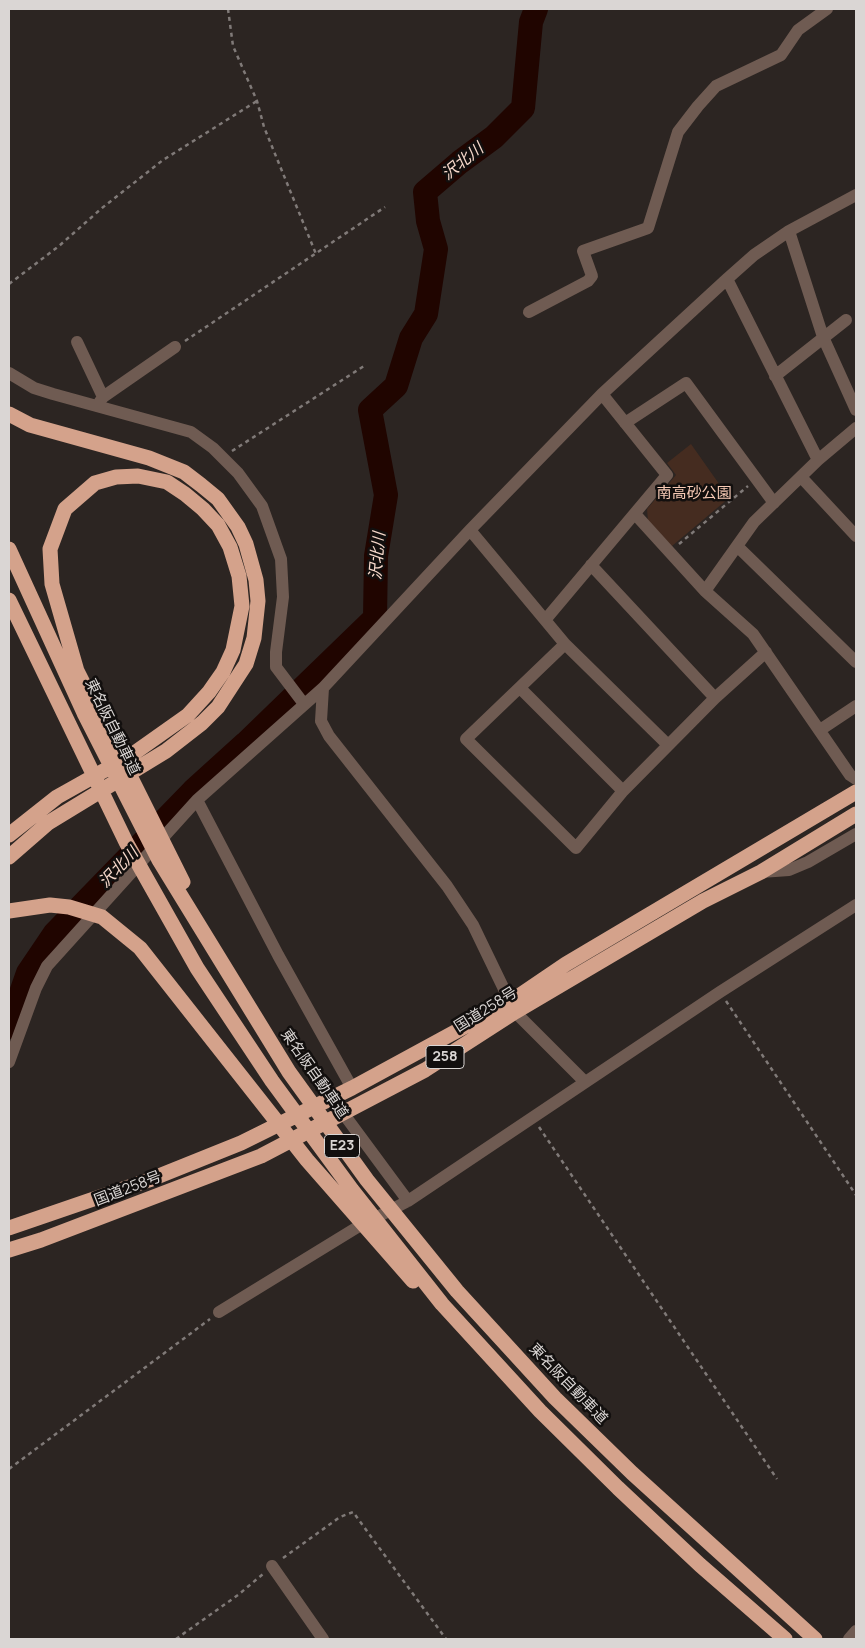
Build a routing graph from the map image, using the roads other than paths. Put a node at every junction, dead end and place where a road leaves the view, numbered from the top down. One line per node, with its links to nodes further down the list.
1 (826, 9): 5 (street)
2 (856, 194): 3 (street)
3 (789, 231): 4 (street); 7 (street)
4 (726, 280): 11 (street); 12 (street)
5 (529, 312)
6 (846, 320): 7 (street)
7 (823, 337): 11 (street); 14 (street)
8 (78, 342): 13 (street)
9 (175, 347): 13 (street)
10 (9, 373): 13 (street)
11 (775, 376): 18 (street)
12 (602, 394): 16 (street); 22 (street)
13 (100, 401): 36 (street)
14 (856, 410)
15 (9, 414): 48 (highway)
16 (625, 423): 20 (street); 21 (street)
17 (856, 428): 18 (street)
18 (818, 460): 19 (street)
19 (802, 478): 20 (street); 23 (street)
20 (774, 502): 24 (street)
21 (635, 514): 26 (street); 27 (street)
22 (470, 530): 29 (street); 33 (street)
23 (856, 536)
24 (737, 546): 27 (street); 32 (street)
25 (9, 549): 52 (highway, 東名阪自動車道 / E23)
26 (591, 566): 29 (street); 35 (street)
27 (706, 592): 31 (street)
28 (9, 600): 61 (highway, E23)
29 (546, 619): 30 (street)
30 (565, 644): 34 (street); 39 (street)
31 (766, 652): 35 (street); 38 (street)
32 (856, 662)
33 (323, 688): 36 (street); 53 (street)
34 (520, 688): 42 (street); 42 (street)
35 (715, 698): 39 (street)
36 (303, 702): 44 (street)
37 (856, 706): 38 (street)
38 (820, 730): 40 (street)
39 (668, 746): 42 (street)
40 (856, 779)
41 (856, 784): 43 (street)
42 (623, 791)
43 (851, 795): 53 (highway, 国道258号 / 258)
44 (197, 800): 54 (street); 56 (street)
45 (856, 814): 49 (highway, 国道258号 / 258)
46 (856, 834): 49 (street)
47 (9, 835): 52 (highway)
48 (9, 857)
49 (761, 872): 53 (highway, 国道258号 / 258)
50 (856, 905): 55 (street)
51 (9, 911): 61 (highway)
52 (194, 918): 67 (highway, 東名阪自動車道 / E23)
53 (512, 1007): 55 (street); 56 (highway, 国道258号 / 258); 57 (highway, 国道258号 / 258)
54 (9, 1062)
55 (585, 1082): 58 (street)
56 (352, 1088): 59 (highway, 国道258号 / 258)
57 (343, 1113): 58 (street); 60 (highway, 国道258号 / 258)
58 (408, 1201): 62 (street)
59 (9, 1228)
60 (9, 1250)
61 (442, 1304): 66 (highway, E23)
62 (219, 1312)
63 (272, 1566): 65 (street)
64 (856, 1631): 68 (street)
65 (323, 1639)
66 (785, 1639)
67 (815, 1639)
68 (849, 1639)

